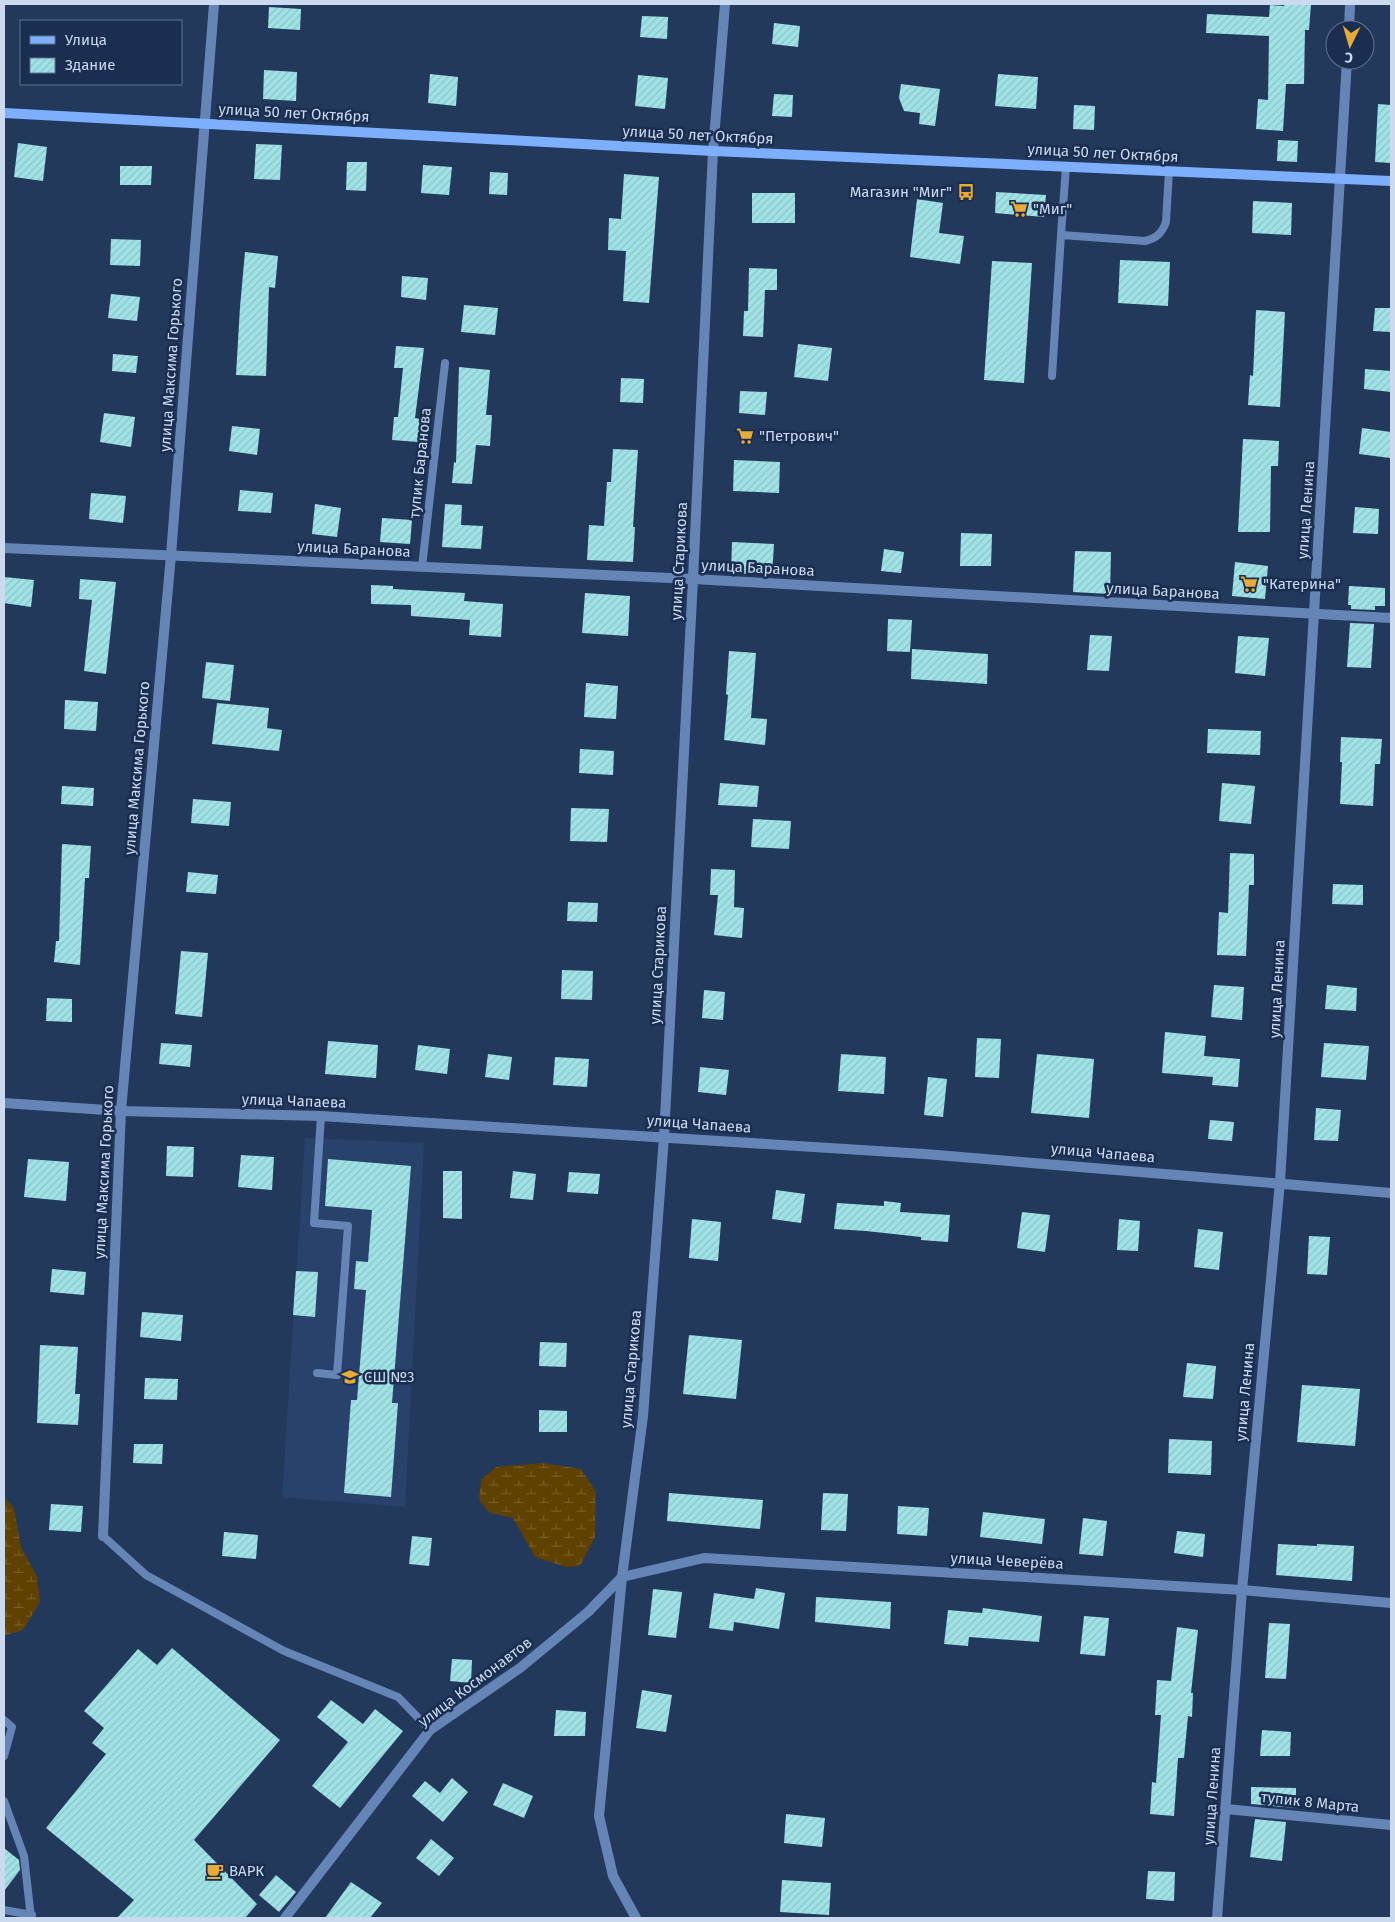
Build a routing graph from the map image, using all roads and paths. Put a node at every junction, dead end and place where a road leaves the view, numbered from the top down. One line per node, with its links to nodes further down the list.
1 (214, 4): 7 (street, улица Максима Горького)
2 (725, 4): 8 (street, улица Старикова)
3 (1350, 4): 4 (street)
4 (1349, 20)
5 (1347, 70): 11 (street, улица Ленина)
6 (4, 113): 7 (main road, улица 50 лет Октября)
7 (204, 123): 8 (main road, улица 50 лет Октября); 17 (street, улица Максима Горького)
8 (713, 151): 9 (main road, улица 50 лет Октября); 19 (street, улица Старикова)
9 (1066, 166): 10 (main road, улица 50 лет Октября); 13 (lane)
10 (1169, 171): 11 (main road, улица 50 лет Октября); 13 (lane)
11 (1342, 178): 12 (main road, улица 50 лет Октября); 20 (street, улица Ленина)
12 (1391, 180)
13 (1061, 235): 15 (lane)
14 (445, 363): 18 (lane, тупик Баранова)
15 (1052, 376)
16 (4, 548): 17 (street, улица Баранова)
17 (171, 555): 18 (street, улица Баранова); 23 (street, улица Максима Горького)
18 (422, 567): 19 (street, улица Баранова)
19 (693, 579): 20 (street, улица Баранова); 25 (street, улица Старикова)
20 (1315, 614): 21 (street, улица Баранова); 26 (street, улица Ленина)
21 (1391, 618)
22 (4, 1103): 23 (street, улица Чапаева)
23 (121, 1111): 24 (street, улица Чапаева); 29 (street, улица Максима Горького)
24 (321, 1116): 25 (street, улица Чапаева); 28 (lane)
25 (664, 1137): 26 (street, улица Чапаева); 30 (street, улица Старикова)
26 (1280, 1182): 27 (street, улица Чапаева); 31 (street, улица Ленина)
27 (1391, 1193)
28 (316, 1373)
29 (103, 1536): 34 (lane)
30 (622, 1577): 31 (street, улица Чеверёва); 34 (street, улица Космонавтов); 42 (street, улица Старикова)
31 (1242, 1590): 32 (street, улица Чеверёва); 37 (street, улица Ленина)
32 (1391, 1603)
33 (4, 1720): 35 (lane)
34 (430, 1730): 41 (street, улица Космонавтов)
35 (4, 1756)
36 (4, 1802): 40 (lane)
37 (1226, 1809): 38 (street, тупик 8 Марта); 43 (street, улица Ленина)
38 (1391, 1825)
39 (4, 1910): 40 (lane)
40 (32, 1917)
41 (285, 1918)
42 (636, 1918)
43 (1216, 1918)

